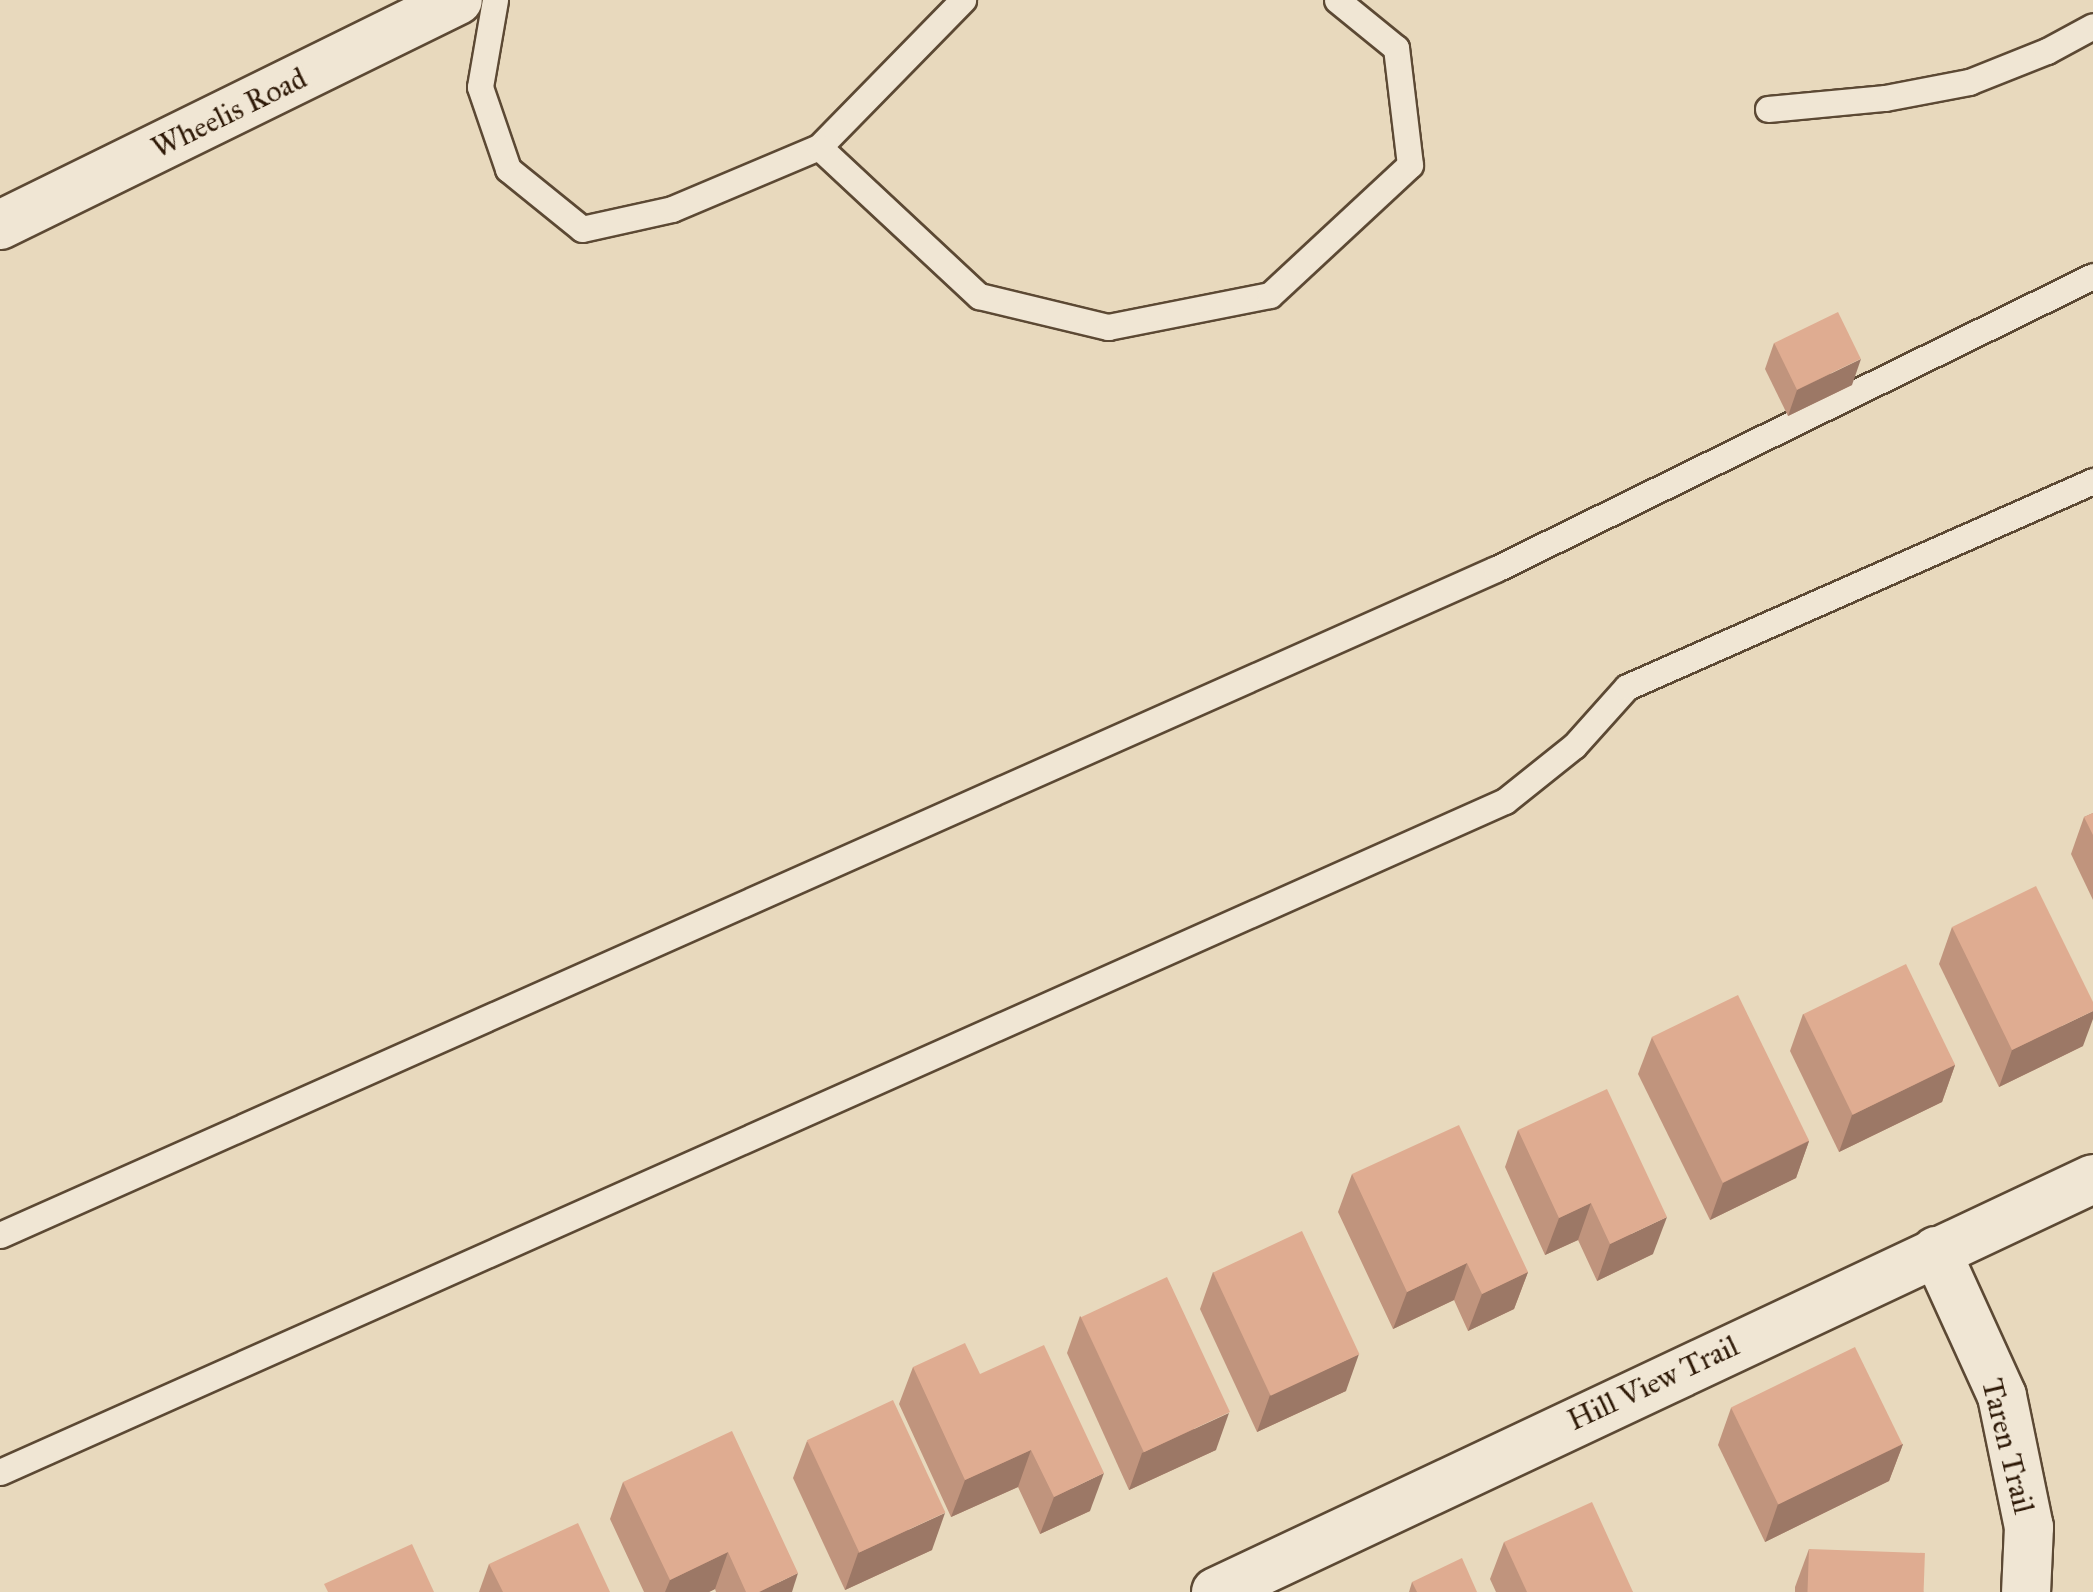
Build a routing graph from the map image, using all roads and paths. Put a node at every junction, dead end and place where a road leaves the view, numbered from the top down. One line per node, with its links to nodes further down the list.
1 (458, 0): 8 (street, Wheelis Road)
2 (495, 0): 7 (lane)
3 (963, 0): 7 (lane)
4 (1336, 0): 7 (lane)
5 (2093, 26): 6 (lane)
6 (1768, 108)
7 (819, 147)
8 (0, 226)
9 (2093, 276): 12 (lane)
10 (2093, 481): 14 (lane)
11 (2093, 1179): 13 (street, Hill View Trail)
12 (0, 1235)
13 (1936, 1251): 15 (street, Hill View Trail); 16 (street, Taren Trail)
14 (0, 1472)
15 (1216, 1592)
16 (2026, 1592)

